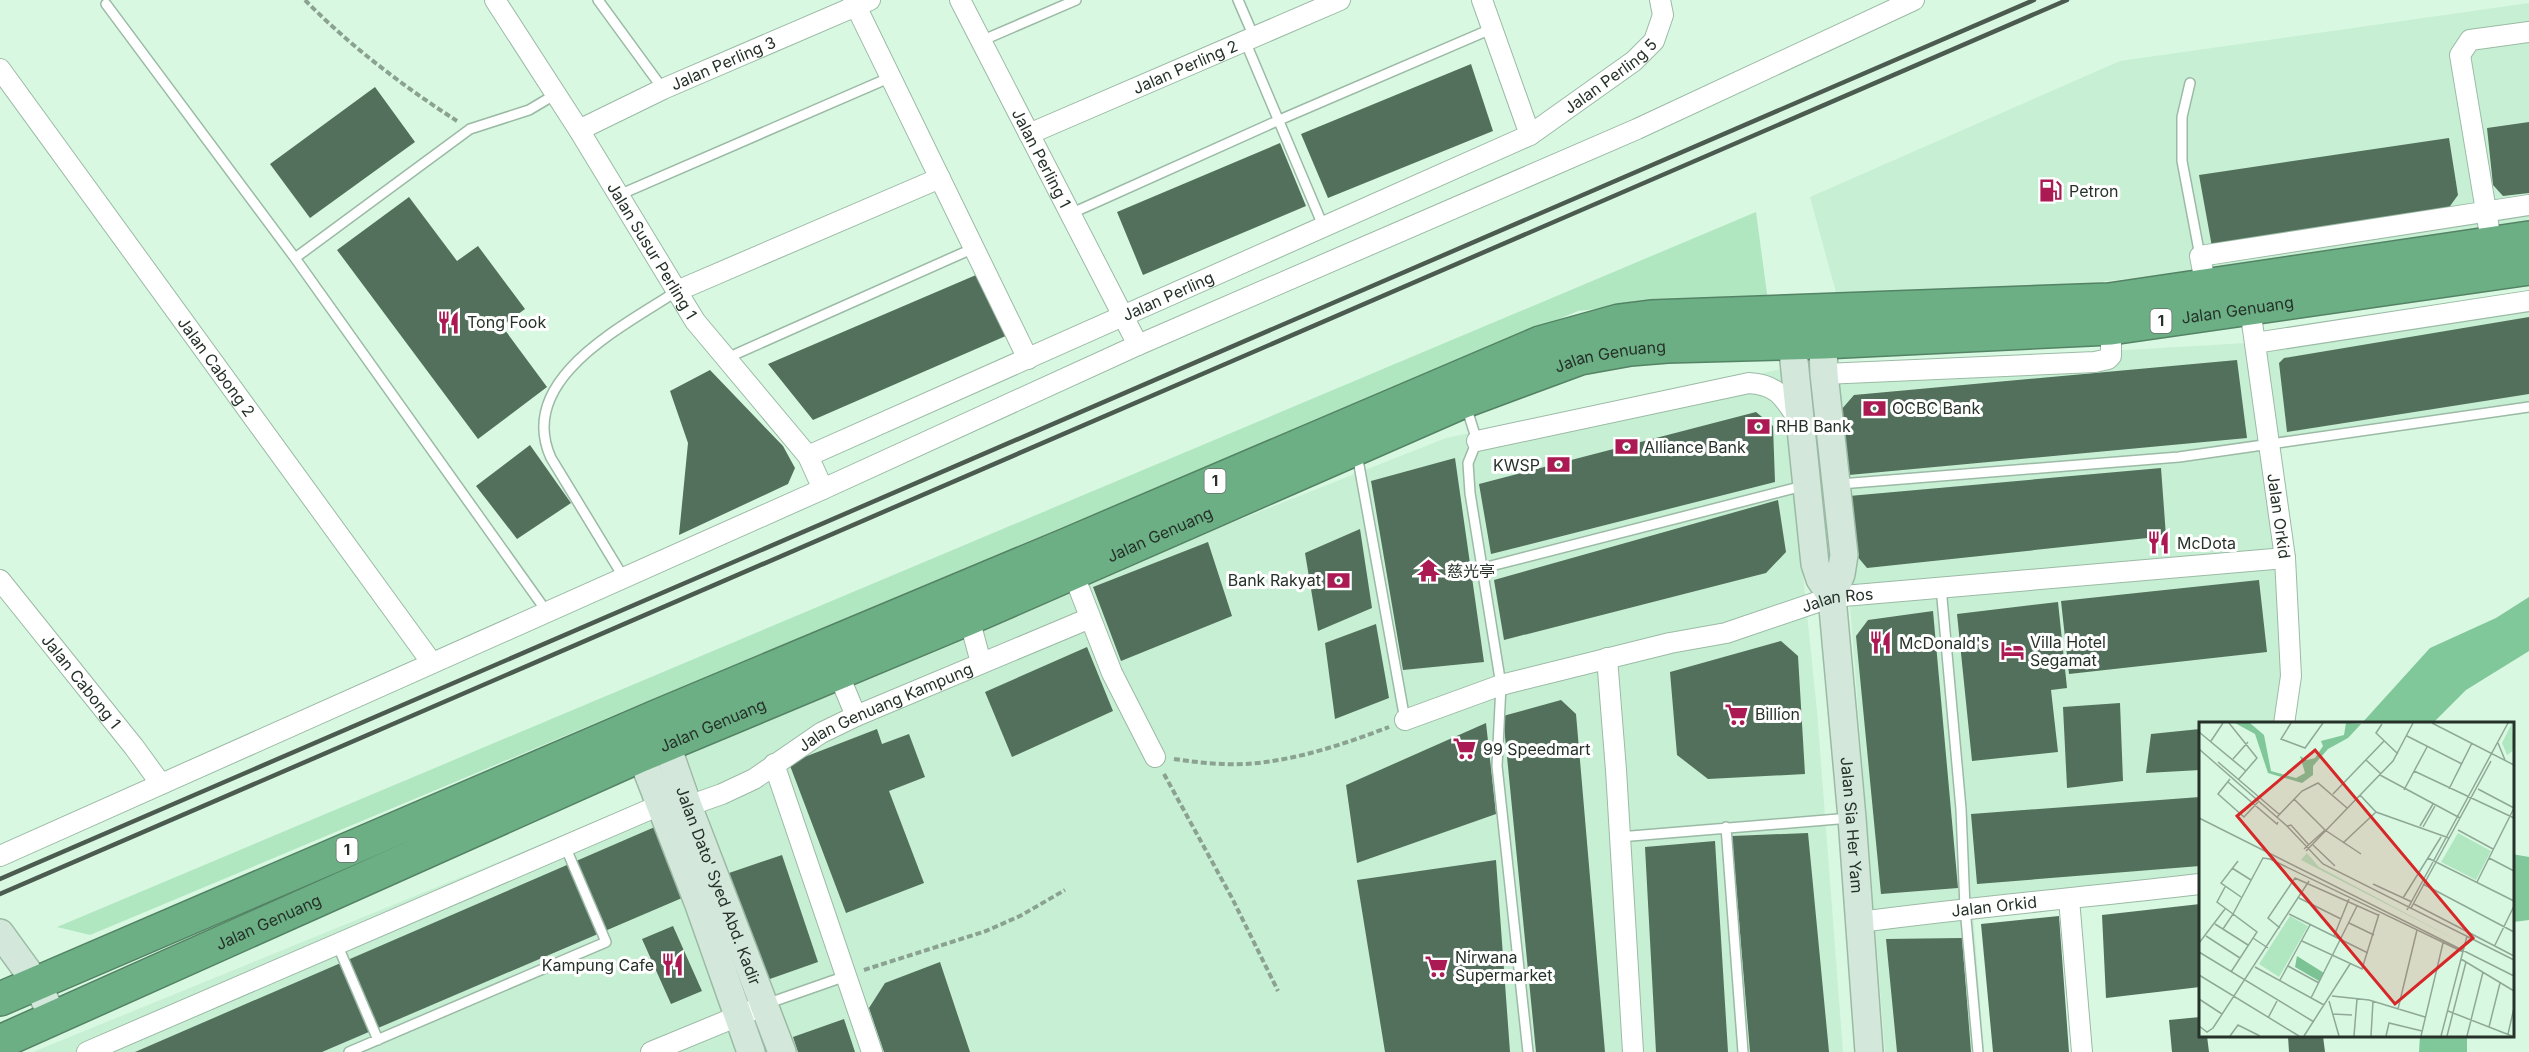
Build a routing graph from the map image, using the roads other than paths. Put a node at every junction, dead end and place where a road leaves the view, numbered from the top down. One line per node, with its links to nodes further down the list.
1 (495, 0): 20 (street, Jalan Susur Perling 1)
2 (960, 0): 15 (street, Jalan Perling 1)
3 (1076, 0): 15 (lane)
4 (1238, 0): 14 (lane)
5 (1340, 0): 14 (street, Jalan Perling 2)
6 (1482, 0): 12 (street)
7 (1660, 0): 24 (street, Jalan Perling 5)
8 (1914, 0): 43 (street)
9 (601, 1): 19 (lane)
10 (860, 2): 17 (street); 19 (street, Jalan Perling 3)
11 (106, 4): 33 (lane)
12 (1491, 29): 21 (lane); 24 (street)
13 (2529, 32): 31 (street)
14 (1250, 39): 21 (lane); 23 (street, Jalan Perling 2)
15 (981, 41): 23 (street, Jalan Perling 1)
16 (0, 69): 68 (street, Jalan Cabong 2)
17 (891, 77): 25 (street); 26 (lane)
18 (2190, 83): 35 (lane)
19 (663, 89): 22 (street, Jalan Perling 3)
20 (556, 94): 22 (street, Jalan Susur Perling 1); 33 (lane)
21 (1277, 121): 28 (lane); 29 (lane)
22 (579, 130): 26 (street, Jalan Susur Perling 1)
23 (1029, 134): 28 (street, Jalan Perling 1)
24 (1530, 135): 29 (street, Jalan Perling)
25 (940, 178): 32 (street); 36 (street)
26 (619, 195): 36 (street, Jalan Susur Perling 1)
27 (2529, 205): 31 (street)
28 (1070, 214): 39 (street, Jalan Perling 1)
29 (1324, 228): 39 (street, Jalan Perling)
30 (2529, 238): 31 (highway, Jalan Genuang / 1)
31 (2491, 243): 34 (highway, Jalan Genuang / 1); 35 (highway, Jalan Genuang / 1); 38 (highway, Jalan Genuang / 1)
32 (974, 248): 44 (lane); 45 (street)
33 (295, 258): 64 (lane)
34 (2529, 268)
35 (2203, 271): 40 (highway, Jalan Genuang / 1)
36 (677, 291): 44 (street, Jalan Susur Perling 1); 60 (lane)
37 (2529, 301): 42 (street)
38 (2250, 308): 41 (highway, Jalan Genuang / 1); 42 (street, Jalan Orkid)
39 (1123, 318): 43 (street, Jalan Perling 1); 45 (street, Jalan Perling)
40 (1807, 327): 41 (highway, Jalan Genuang / 1); 46 (street, Jalan Sia Her Yam); 47 (highway, Jalan Genuang / 1); 49 (street, Jalan Sia Her Yam); 75 (highway, Jalan Genuang / 1)
41 (2111, 328): 46 (street)
42 (2255, 343): 51 (street, Jalan Orkid)
43 (1138, 345): 56 (street)
44 (727, 358): 53 (street, Jalan Susur Perling 1)
45 (1028, 359): 53 (street, Jalan Perling)
46 (1824, 374): 55 (street, Jalan Sia Her Yam)
47 (1464, 400): 50 (lane); 52 (highway, Jalan Genuang / 1)
48 (2529, 407): 51 (lane)
49 (1802, 424): 50 (street); 54 (street, Jalan Sia Her Yam)
50 (1477, 441): 58 (lane)
51 (2271, 444): 55 (lane); 57 (street, Jalan Orkid)
52 (1356, 448): 59 (highway, Jalan Genuang / 1); 73 (lane)
53 (808, 456): 56 (street, Jalan Susur Perling 1)
54 (1809, 484): 58 (lane); 63 (street, Jalan Sia Her Yam)
55 (1836, 484): 63 (street, Jalan Sia Her Yam)
56 (823, 489): 60 (street)
57 (2285, 558): 62 (street, Jalan Ros); 74 (street, Jalan Orkid)
58 (1483, 568): 71 (lane)
59 (1073, 573): 65 (highway, Jalan Genuang / 1); 66 (street)
60 (624, 578): 64 (street)
61 (0, 580): 78 (street, Jalan Cabong 1)
62 (1941, 587): 63 (street, Jalan Ros); 88 (lane)
63 (1832, 597): 67 (street, Jalan Ros); 81 (street, Jalan Sia Her Yam)
64 (547, 612): 68 (street)
65 (969, 618): 69 (street); 70 (highway, Jalan Genuang / 1)
66 (1090, 618): 69 (street, Jalan Genuang Kampung); 76 (street)
67 (1607, 658): 71 (street, Jalan Ros); 83 (street)
68 (432, 663): 78 (street)
69 (981, 663): 72 (street, Jalan Genuang Kampung)
70 (838, 673): 72 (street); 75 (highway, Jalan Genuang / 1)
71 (1501, 685): 73 (street, Jalan Ros); 106 (lane)
72 (856, 716): 77 (street, Jalan Genuang Kampung)
73 (1406, 720)
74 (2284, 722)
75 (655, 739): 79 (street, Jalan Dato' Syed Abd. Kadir); 80 (street, Jalan Dato' Syed Abd. Kadir); 93 (highway, Jalan Genuang / 1); 97 (highway, Jalan Genuang / 1)
76 (1155, 757)
77 (774, 764): 80 (street, Jalan Genuang Kampung); 92 (street)
78 (161, 784): 85 (street)
79 (660, 805): 84 (street); 96 (street, Jalan Dato' Syed Abd. Kadir)
80 (688, 806): 95 (street, Jalan Dato' Syed Abd. Kadir)
81 (1852, 818): 82 (lane); 89 (street, Jalan Sia Her Yam)
82 (1726, 827): 83 (lane); 108 (lane)
83 (1619, 837): 107 (street)
84 (565, 846): 91 (street); 98 (lane)
85 (0, 856)
86 (2199, 884): 87 (street, Jalan Orkid)
87 (2069, 899): 88 (street, Jalan Orkid); 111 (street)
88 (1965, 908): 89 (street, Jalan Orkid); 110 (lane)
89 (1860, 922): 109 (street, Jalan Sia Her Yam)
90 (0, 933): 93 (street)
91 (337, 944): 98 (lane); 100 (street)
92 (846, 976): 95 (lane); 105 (street)
93 (37, 984): 94 (highway, Jalan Genuang / 1); 97 (street)
94 (0, 999)
95 (765, 1005): 96 (street); 104 (street, Jalan Dato' Syed Abd. Kadir)
96 (739, 1016): 102 (street); 103 (street, Jalan Dato' Syed Abd. Kadir)
97 (54, 1019): 99 (highway, Jalan Genuang / 1)
98 (378, 1040): 101 (lane)
99 (0, 1042)
100 (87, 1052)
101 (349, 1052)
102 (651, 1052)
103 (751, 1052)
104 (782, 1052)
105 (872, 1052)
106 (1528, 1052)
107 (1633, 1052)
108 (1743, 1052)
109 (1869, 1052)
110 (1978, 1052)
111 (2082, 1052)

